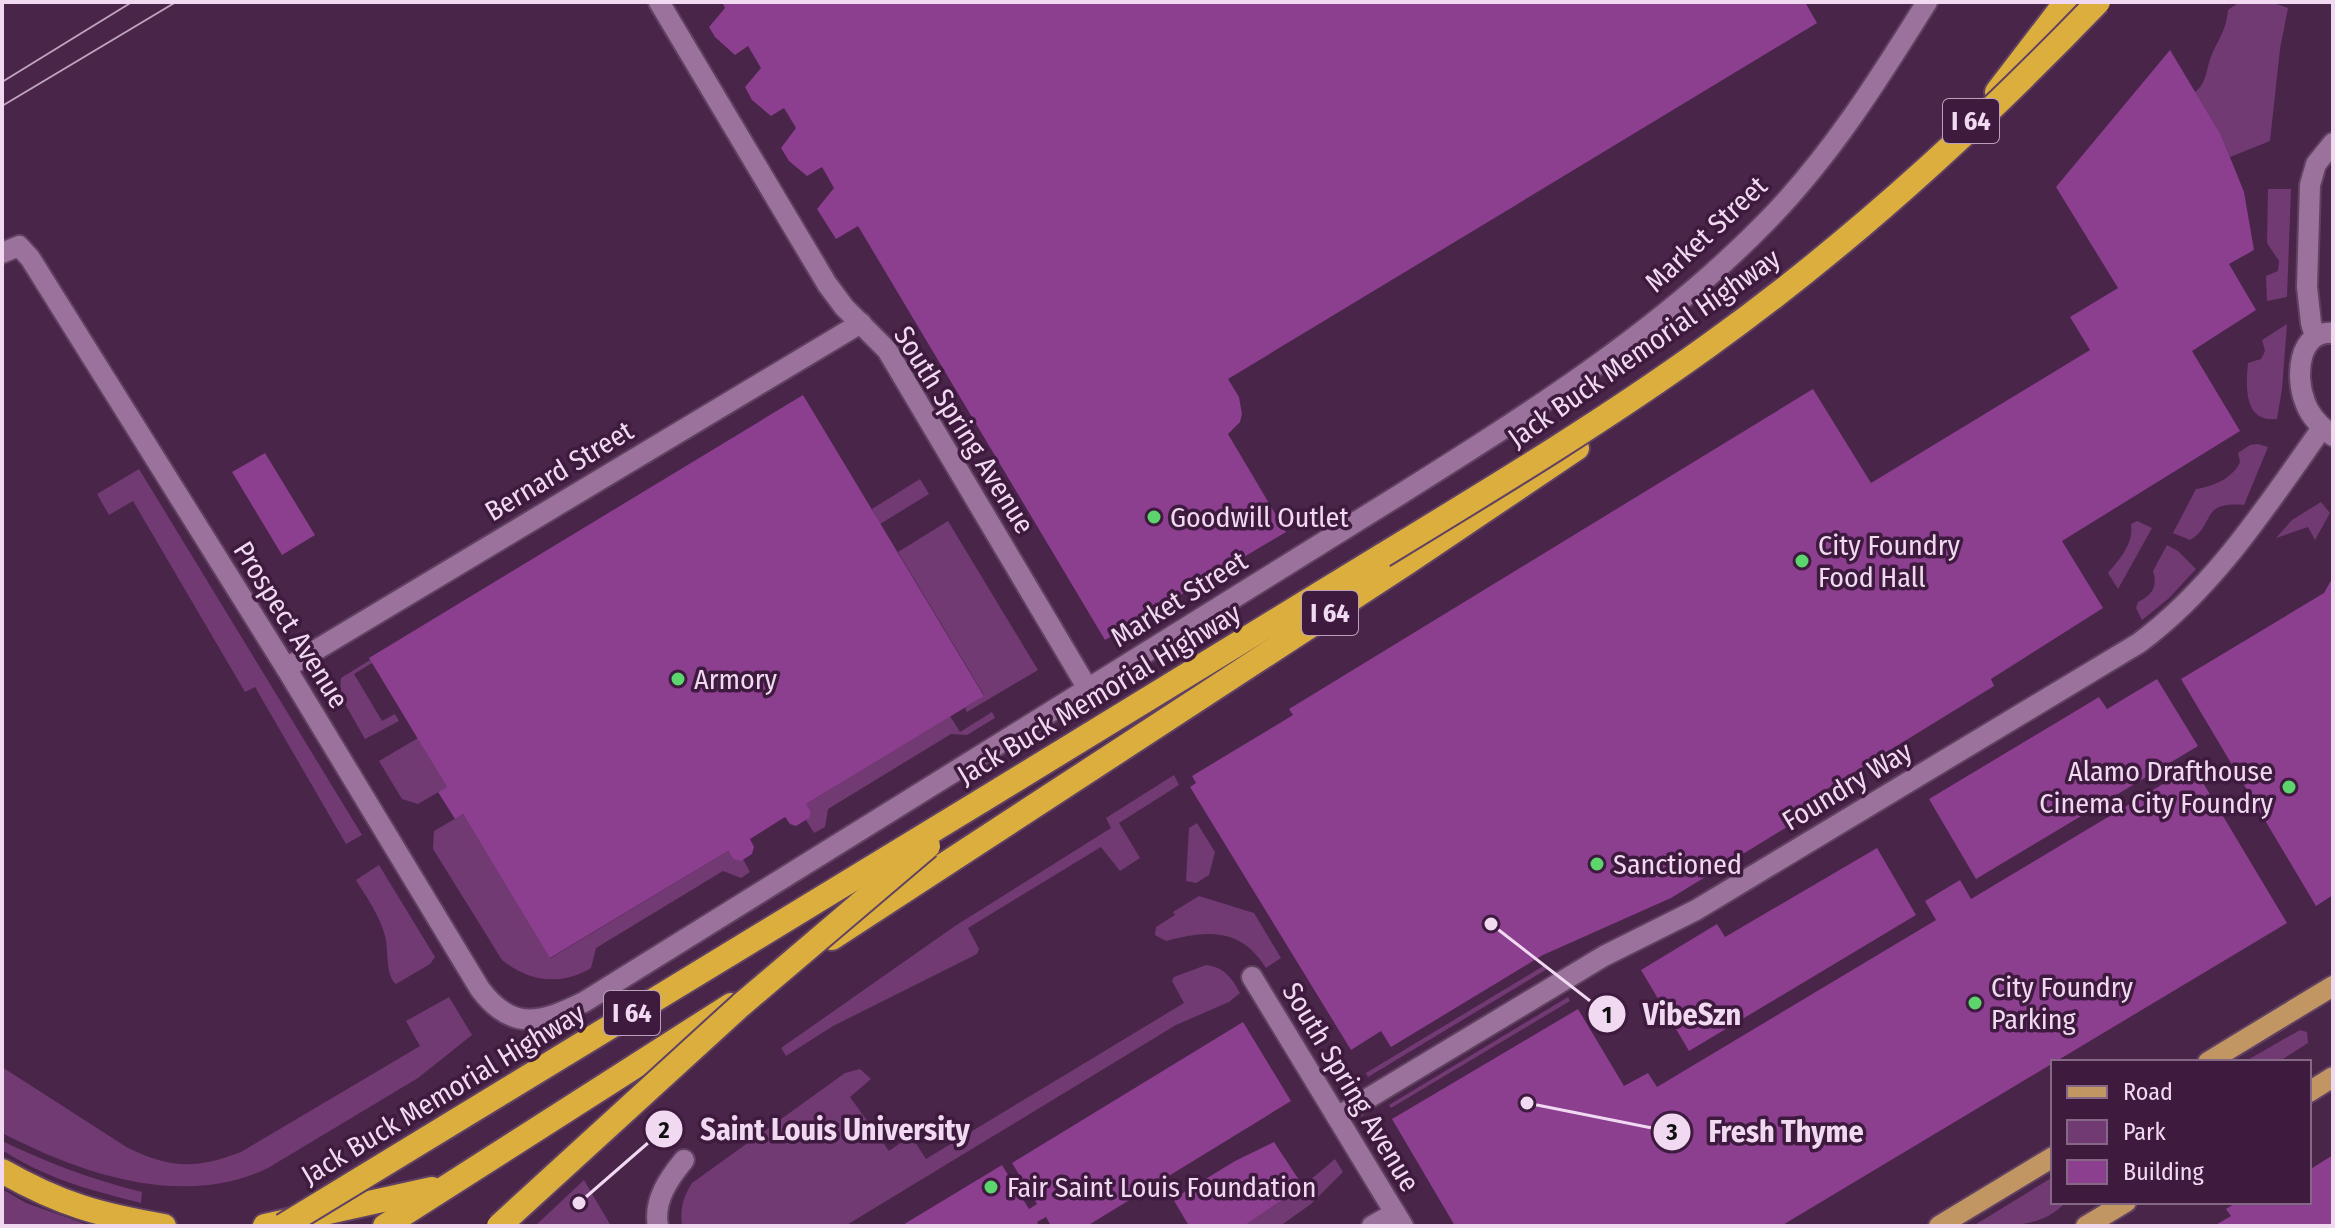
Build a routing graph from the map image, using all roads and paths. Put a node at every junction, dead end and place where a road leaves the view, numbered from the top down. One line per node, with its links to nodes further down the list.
1 (659, 2): 7 (street, South Spring Avenue)
2 (1927, 2): 11 (street, Market Street)
3 (2066, 2): 23 (highway, Jack Buck Memorial Highway / I 64)
4 (2098, 2): 12 (highway, Jack Buck Memorial Highway / I 64, bridge)
5 (2333, 143): 8 (street, Foundry Way)
6 (10, 250): 10 (street, Prospect Avenue)
7 (861, 323): 10 (street, Bernard Street); 11 (street, South Spring Avenue)
8 (2324, 334): 9 (street, Foundry Way)
9 (2327, 432): 19 (street, Foundry Way)
10 (286, 668): 15 (street, Prospect Avenue)
11 (1088, 689): 15 (street, Market Street)
12 (981, 801): 28 (highway, Jack Buck Memorial Highway / I 64, bridge); 30 (highway, bridge)
13 (1252, 977): 19 (street, South Spring Avenue)
14 (2333, 986): 16 (main road)
15 (525, 1021)
16 (2211, 1060)
17 (2333, 1077): 18 (main road)
18 (2311, 1091)
19 (1337, 1117): 25 (street, South Spring Avenue)
20 (2051, 1158): 33 (main road)
21 (684, 1160): 31 (street)
22 (2, 1171): 26 (highway)
23 (454, 1184): 27 (highway); 29 (highway, Jack Buck Memorial Highway / I 64)
24 (2123, 1204): 34 (main road)
25 (1399, 1219): 32 (street)
26 (164, 1226)
27 (265, 1226)
28 (283, 1226)
29 (385, 1226)
30 (499, 1226)
31 (658, 1226)
32 (1372, 1226)
33 (1939, 1226)
34 (2086, 1226)

